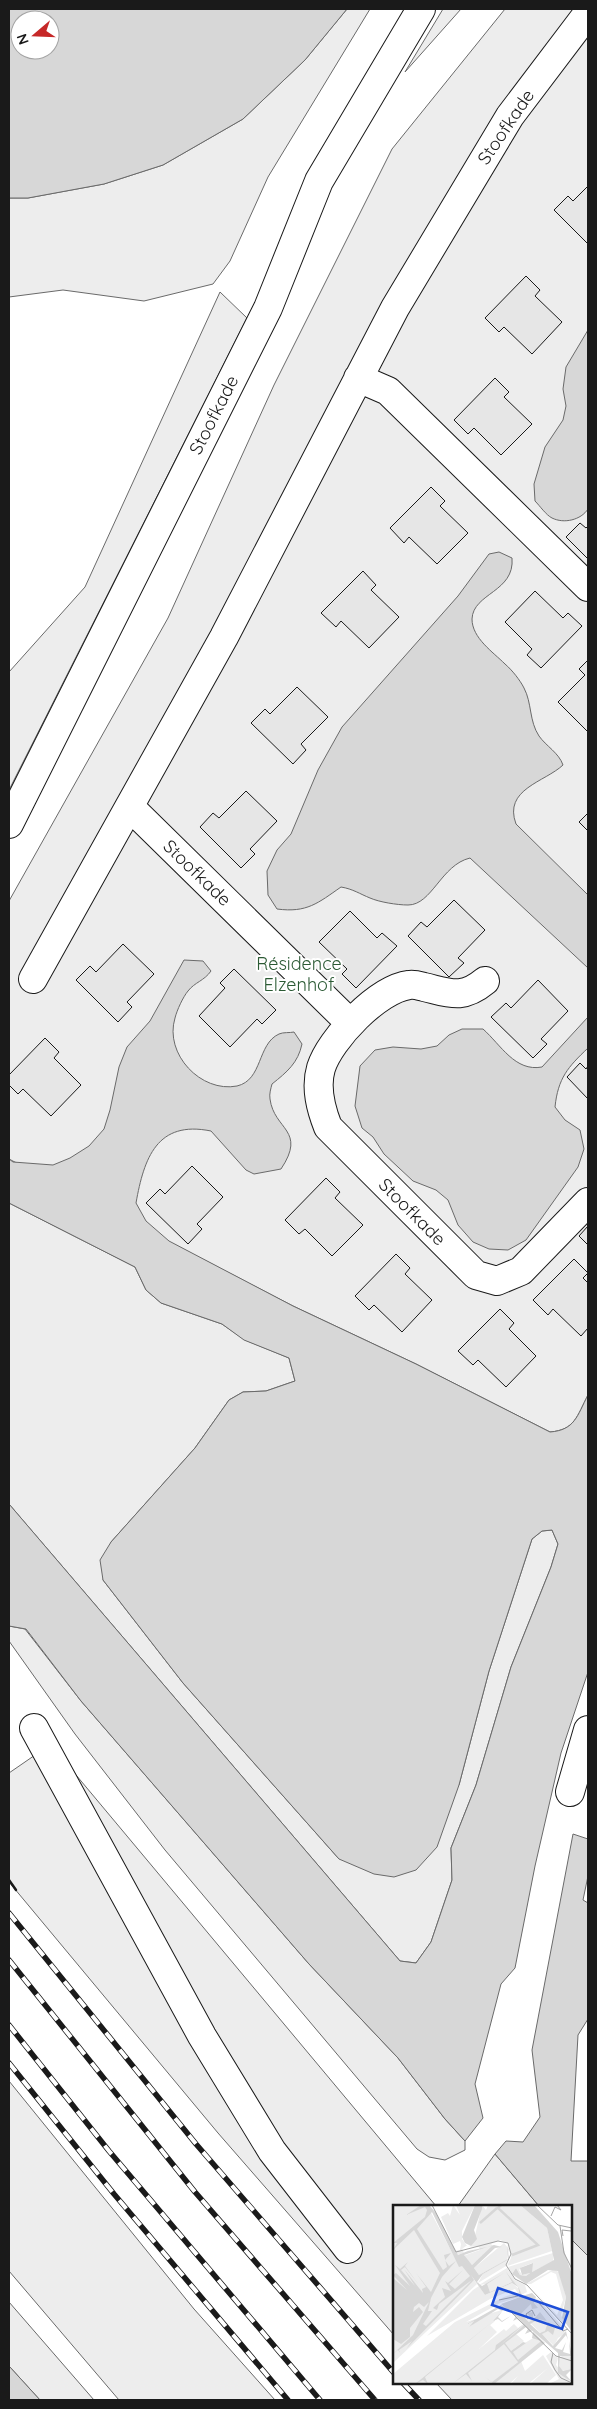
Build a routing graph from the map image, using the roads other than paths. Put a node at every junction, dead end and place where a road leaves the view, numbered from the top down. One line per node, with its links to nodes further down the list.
1 (421, 9): 6 (street, Stoofkade)
2 (588, 13): 3 (street, Stoofkade)
3 (358, 378): 4 (street); 5 (street, Stoofkade)
4 (588, 587)
5 (130, 806): 7 (street, Stoofkade); 9 (street, Stoofkade)
6 (9, 824)
7 (34, 979)
8 (484, 981): 9 (street, Stoofkade)
9 (350, 1023): 10 (street, Stoofkade)
10 (588, 1202)
11 (34, 1728): 14 (street)
12 (588, 1730): 13 (street)
13 (570, 1792)
14 (348, 2249)

